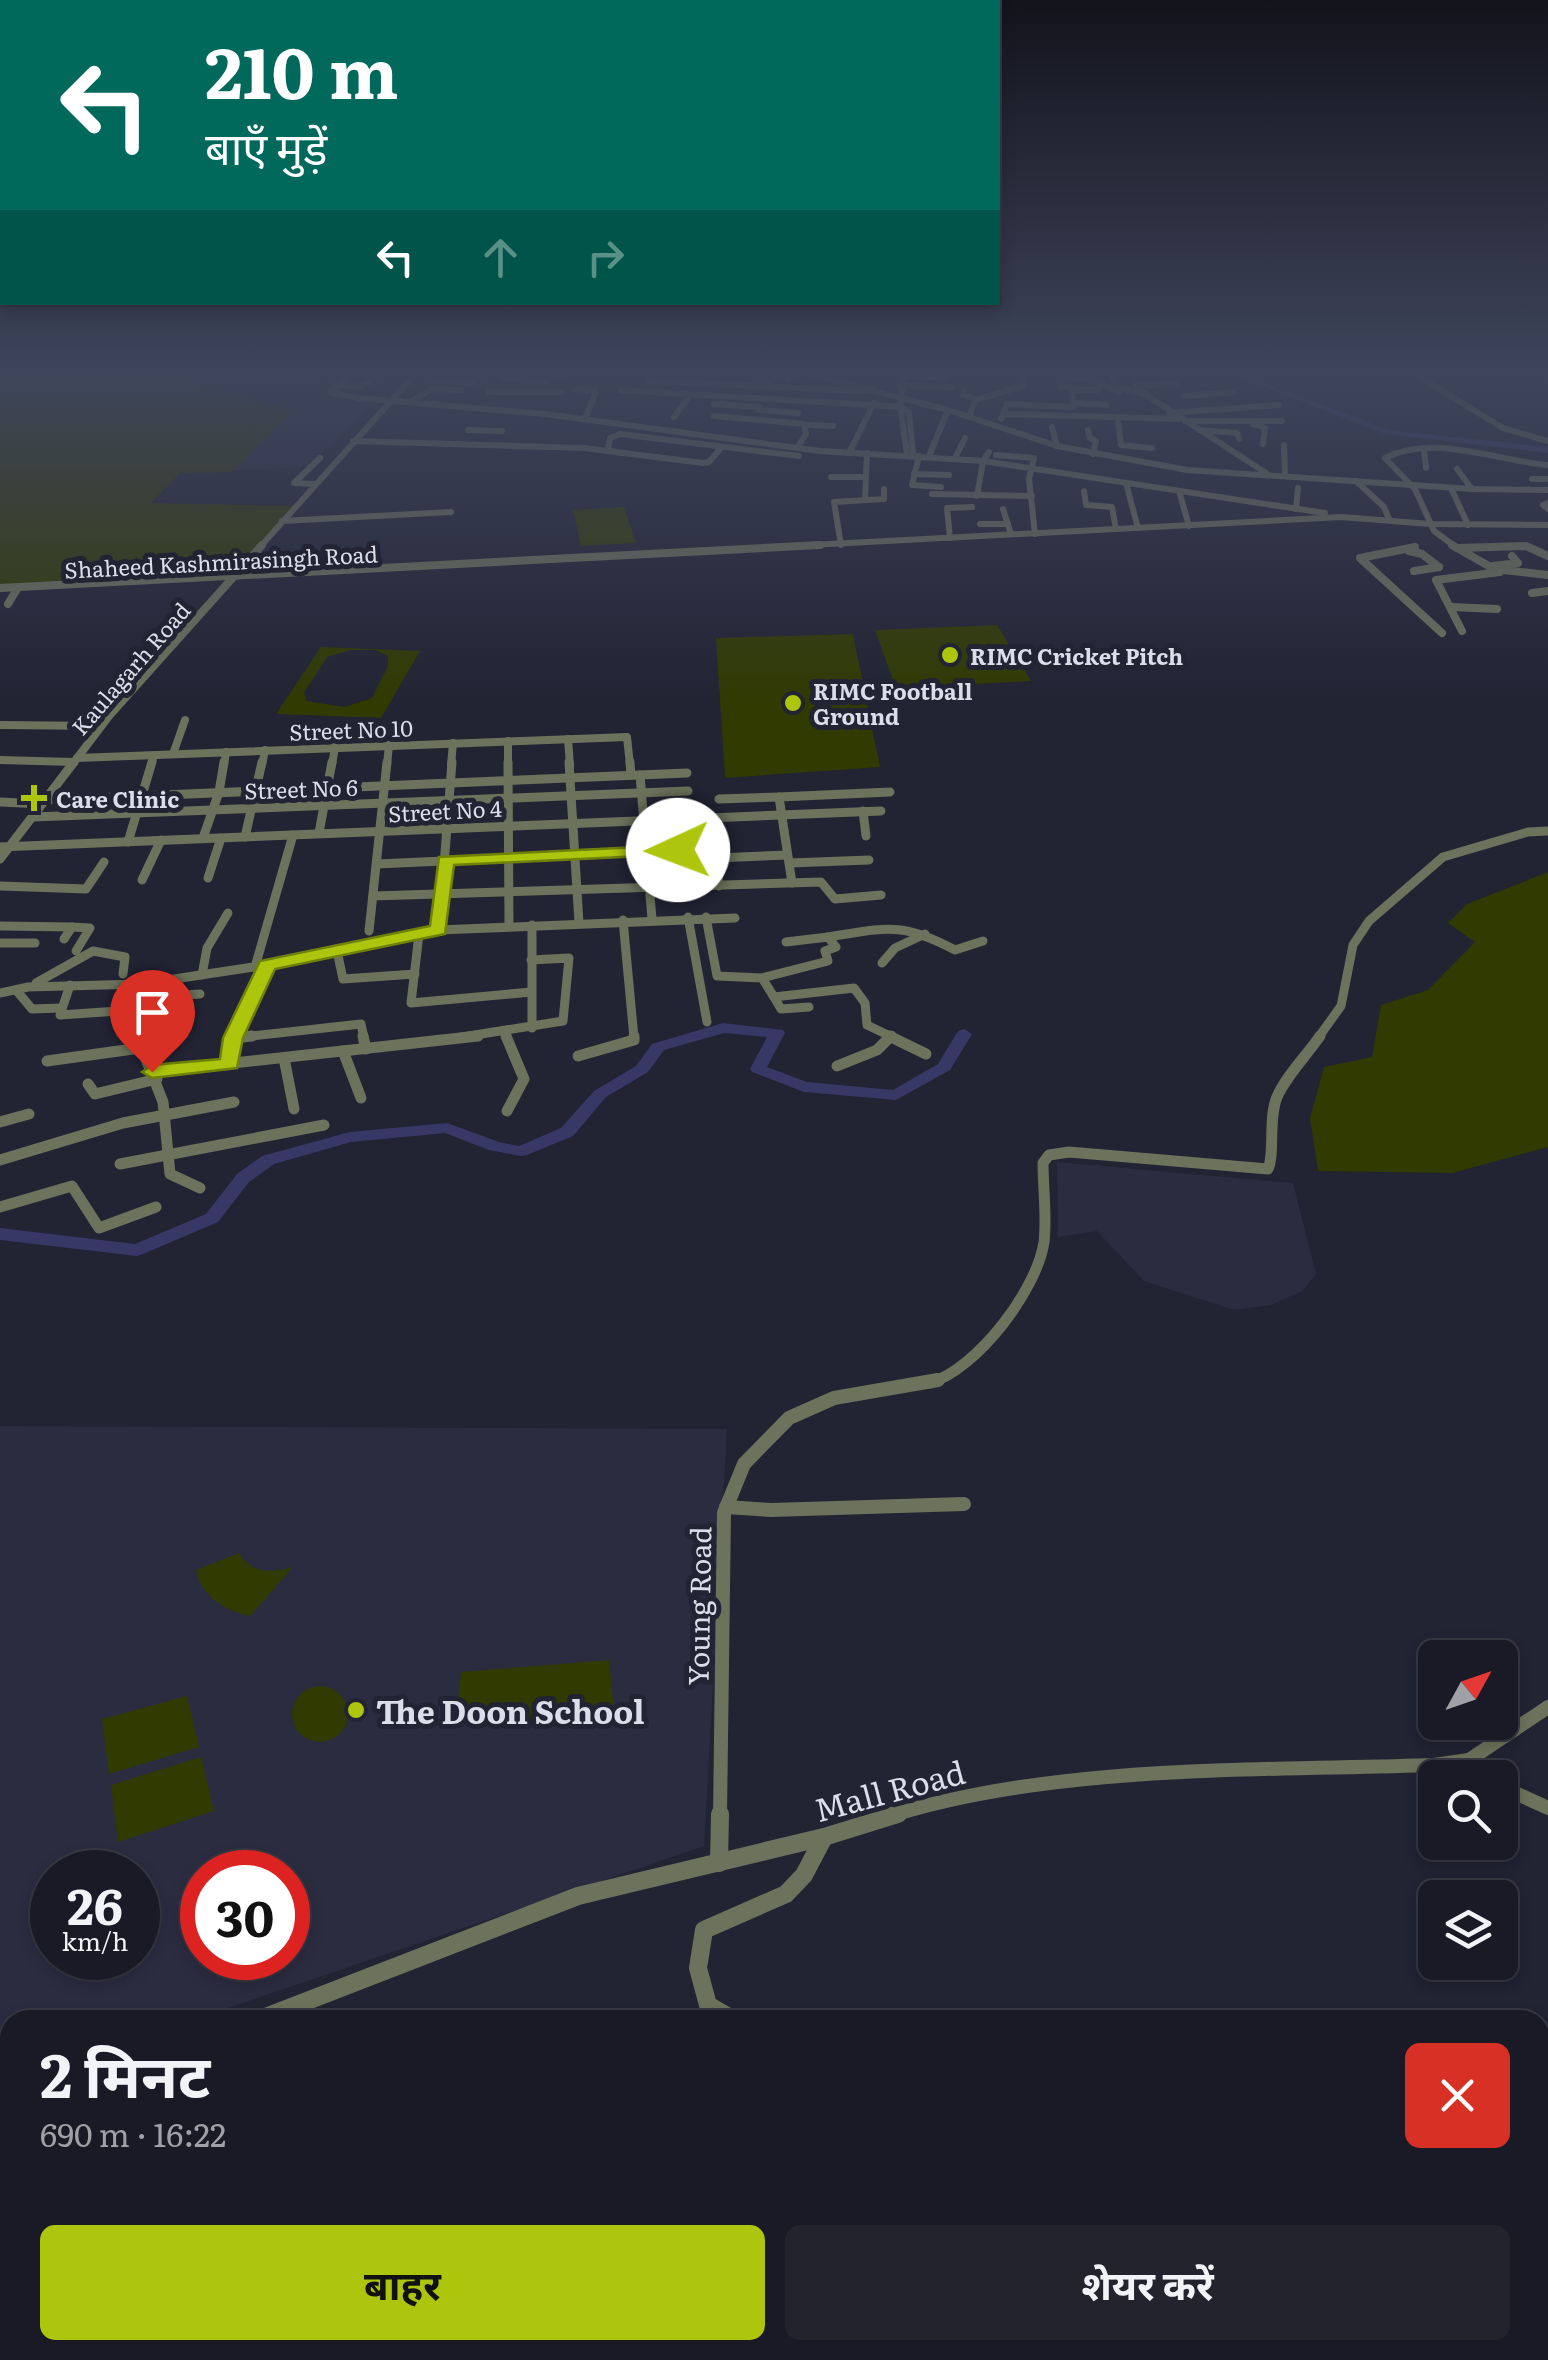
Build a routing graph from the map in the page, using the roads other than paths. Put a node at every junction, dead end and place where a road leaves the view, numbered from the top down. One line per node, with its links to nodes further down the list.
1 (305, 483): 14 (street)
2 (865, 483): 32 (street)
3 (912, 483): 17 (street)
4 (979, 483): 30 (street)
5 (1031, 483): 31 (street)
6 (1077, 483): 19 (street)
7 (1120, 483): 15 (street)
8 (1184, 483): 28 (street)
9 (1271, 483): 18 (street)
10 (1358, 483): 41 (street)
11 (1394, 483): 16 (street)
12 (1468, 483): 23 (street)
13 (1507, 483): 25 (street)
14 (314, 484): 42 (street, Kaulagarh Road)
15 (1126, 484): 28 (street); 51 (street)
16 (1410, 484): 21 (street); 45 (street)
17 (940, 486)
18 (1272, 486)
19 (1071, 488)
20 (1298, 488): 38 (street)
21 (1451, 488): 23 (street); 50 (street)
22 (884, 489): 32 (street)
23 (1472, 489): 24 (street)
24 (1487, 490): 25 (street); 34 (street)
25 (1508, 490): 26 (street)
26 (1543, 490): 35 (street)
27 (1084, 491): 52 (street)
28 (1182, 492): 33 (street); 49 (street)
29 (932, 494): 30 (street)
30 (977, 496): 31 (street)
31 (1032, 496): 53 (street)
32 (865, 499): 56 (street)
33 (1232, 500): 38 (street); 43 (street)
34 (1490, 500)
35 (1548, 504)
36 (972, 508): 55 (street)
37 (1003, 509): 47 (street)
38 (1296, 509): 40 (street)
39 (451, 512): 42 (street)
40 (1341, 517): 41 (street); 43 (street, Shaheed Kashmirasingh Road); 44 (street); 66 (street, Shaheed Kashmirasingh Road)
41 (1389, 519): 45 (street)
42 (282, 521): 66 (street, Kaulagarh Road)
43 (1240, 523): 49 (street, Shaheed Kashmirasingh Road)
44 (1406, 523): 45 (street); 59 (street)
45 (1430, 523): 50 (street); 58 (street)
46 (980, 524): 47 (street)
47 (1008, 524): 54 (street)
48 (1548, 525): 50 (street)
49 (1189, 526): 51 (street, Shaheed Kashmirasingh Road)
50 (1468, 526)
51 (1138, 528): 52 (street, Shaheed Kashmirasingh Road)
52 (1116, 530): 53 (street, Shaheed Kashmirasingh Road)
53 (1036, 534): 54 (street, Shaheed Kashmirasingh Road)
54 (1011, 535): 55 (street, Shaheed Kashmirasingh Road)
55 (950, 538): 56 (street, Shaheed Kashmirasingh Road)
56 (841, 544): 66 (street, Shaheed Kashmirasingh Road)
57 (1386, 545): 59 (street)
58 (1457, 548): 60 (street); 62 (street)
59 (1412, 549): 63 (street); 75 (street)
60 (1548, 556)
61 (1517, 562): 62 (street)
62 (1489, 566): 64 (street)
63 (1414, 571)
64 (1504, 572): 65 (street); 72 (street)
65 (1548, 575)
66 (232, 578): 67 (street, Shaheed Kashmirasingh Road); 68 (street, Shaheed Kashmirasingh Road); 78 (street, Kaulagarh Road)
67 (0, 589): 68 (street, Shaheed Kashmirasingh Road)
68 (17, 589): 71 (street)
69 (1548, 591): 70 (street)
70 (1532, 593)
71 (8, 604)
72 (1452, 607): 73 (street); 74 (street)
73 (1496, 609)
74 (1462, 631)
75 (1442, 633)
76 (186, 720): 86 (street)
77 (0, 724): 78 (street)
78 (101, 726): 89 (street, Kaulagarh Road)
79 (568, 740): 80 (street, Street No 10); 91 (street, Street No 10); 92 (street)
80 (508, 742): 81 (street, Street No 10); 93 (street)
81 (453, 743): 82 (street, Street No 10); 94 (street)
82 (389, 746): 83 (street, Street No 10); 95 (street)
83 (335, 747): 84 (street, Street No 10); 96 (street)
84 (265, 750): 85 (street, Street No 10); 97 (street)
85 (226, 752): 86 (street, Street No 10); 99 (street)
86 (173, 754): 87 (street, Street No 10)
87 (154, 755): 89 (street, Street No 10); 102 (street)
88 (0, 760): 89 (street, Street No 10)
89 (76, 760): 109 (street, Kaulagarh Road)
90 (687, 772): 91 (street)
91 (636, 775): 92 (street); 101 (street)
92 (570, 778): 93 (street); 103 (street)
93 (507, 780): 94 (street); 105 (street)
94 (451, 783): 95 (street); 107 (street)
95 (387, 785): 96 (street); 110 (street)
96 (327, 788): 97 (street); 111 (street)
97 (258, 790): 99 (street); 112 (street)
98 (688, 791): 101 (street, Street No 6)
99 (219, 792): 102 (street); 113 (street)
100 (890, 792): 104 (street)
101 (642, 793): 103 (street, Street No 6); 119 (street)
102 (144, 795): 109 (street); 116 (street)
103 (570, 796): 105 (street, Street No 6); 120 (street)
104 (779, 797): 106 (street); 117 (street)
105 (507, 798): 107 (street, Street No 6); 121 (street)
106 (718, 799)
107 (449, 800): 110 (street, Street No 6); 122 (street)
108 (0, 802): 109 (street)
109 (44, 802): 118 (street, Kaulagarh Road)
110 (386, 802): 111 (street, Street No 6); 124 (street)
111 (324, 805): 112 (street, Street No 6); 126 (street)
112 (252, 808): 113 (street, Street No 6); 127 (street)
113 (212, 810): 116 (street, Street No 6); 129 (street)
114 (863, 811): 115 (street, Street No 4); 117 (street, Street No 4); 128 (street)
115 (882, 811)
116 (138, 812): 118 (street, Street No 6); 132 (street)
117 (781, 815): 119 (street, Street No 4); 139 (street)
118 (33, 817): 133 (street, Kaulagarh Road)
119 (644, 820): 120 (street, Street No 4); 134 (street)
120 (571, 822): 121 (street, Street No 4); 135 (street)
121 (508, 825): 122 (street, Street No 4); 136 (street)
122 (447, 828): 124 (street, Street No 4); 140 (street)
123 (1548, 830): 226 (street, Young Road)
124 (380, 831): 126 (street, Street No 4); 143 (street)
125 (293, 834): 126 (street, Street No 4); 127 (street, Street No 4); 180 (street)
126 (319, 834)
127 (245, 836): 130 (street, Street No 4)
128 (866, 836)
129 (203, 838): 130 (street, Street No 4); 131 (street, Street No 4)
130 (221, 838): 144 (street)
131 (162, 840): 132 (street, Street No 4); 145 (street)
132 (128, 842): 133 (street, Street No 4)
133 (5, 847): 138 (street, Kaulagarh Road)
134 (646, 851): 135 (street); 137 (street); 147 (street)
135 (573, 854): 136 (street); 150 (street)
136 (508, 858): 140 (street); 151 (street)
137 (716, 858): 139 (street); 149 (street)
138 (0, 859)
139 (789, 859): 141 (street); 146 (street)
140 (445, 860): 143 (street); 152 (street)
141 (870, 860)
142 (104, 862): 148 (street)
143 (377, 864): 154 (street)
144 (208, 878)
145 (142, 880)
146 (792, 884): 149 (street); 153 (street)
147 (650, 885): 149 (street); 150 (street); 159 (street)
148 (0, 886)
149 (719, 886)
150 (576, 888): 151 (street); 161 (street)
151 (510, 891): 152 (street); 164 (street)
152 (442, 894): 154 (street); 166 (street)
153 (881, 895)
154 (374, 896): 167 (street)
155 (228, 913): 183 (street)
156 (707, 917): 157 (street); 158 (street); 185 (street)
157 (688, 918): 159 (street); 195 (street)
158 (735, 918)
159 (652, 919): 160 (street)
160 (623, 920): 161 (street); 204 (street)
161 (579, 922): 162 (street)
162 (532, 925): 164 (street); 178 (street)
163 (0, 926): 165 (street)
164 (509, 926): 166 (street)
165 (72, 927): 171 (street); 176 (street)
166 (439, 930): 168 (street)
167 (369, 931)
168 (419, 934): 177 (street); 182 (street)
169 (925, 934): 170 (street); 172 (street); 179 (street)
170 (828, 937): 173 (street); 185 (street)
171 (64, 939)
172 (983, 941)
173 (786, 942)
174 (0, 943): 175 (street)
175 (35, 943)
176 (76, 951)
177 (337, 951): 180 (street); 182 (street)
178 (530, 960): 189 (street); 196 (street)
179 (882, 963)
180 (261, 966): 183 (street); 199 (street)
181 (123, 974): 188 (street)
182 (415, 974): 189 (street)
183 (202, 975): 186 (street)
184 (7, 978): 188 (street)
185 (762, 978): 191 (street)
186 (141, 984): 187 (street); 192 (street)
187 (70, 985): 188 (street); 193 (street)
188 (12, 990): 193 (street)
189 (530, 992): 196 (street)
190 (200, 994): 192 (street)
191 (774, 997): 194 (street); 198 (street)
192 (135, 1004): 193 (street); 200 (street)
193 (61, 1008)
194 (808, 1008)
195 (706, 1022)
196 (532, 1028): 197 (street)
197 (505, 1033): 201 (street); 214 (street)
198 (891, 1036): 203 (street); 208 (street)
199 (233, 1038): 201 (street); 207 (street)
200 (140, 1048): 206 (street); 209 (street)
201 (366, 1049): 202 (street)
202 (343, 1052): 205 (street); 211 (street)
203 (926, 1054)
204 (578, 1056)
205 (284, 1058): 207 (street); 213 (street)
206 (47, 1061)
207 (230, 1064): 209 (street)
208 (837, 1066)
209 (155, 1075): 210 (street); 216 (street)
210 (88, 1084)
211 (361, 1098)
212 (234, 1102): 216 (street)
213 (294, 1109)
214 (507, 1111)
215 (29, 1114): 217 (street)
216 (164, 1115): 219 (street); 220 (street)
217 (0, 1122)
218 (324, 1125): 219 (street)
219 (168, 1154): 221 (street); 222 (street)
220 (0, 1160)
221 (120, 1164)
222 (200, 1188)
223 (0, 1207): 224 (street)
224 (156, 1207)
225 (964, 1504): 226 (street)
226 (726, 1506): 233 (street, Young Road)
227 (1548, 1707): 228 (street, Mall Road)
228 (1469, 1760)
229 (1418, 1767): 232 (street, Mall Road)
230 (1518, 1794): 231 (street)
231 (1548, 1808)
232 (824, 1837): 233 (street, Mall Road); 235 (street)
233 (719, 1863): 234 (street, Mall Road)
234 (284, 2010)
235 (717, 2010)
236 (441, 2360): 237 (street)
237 (483, 2360)

